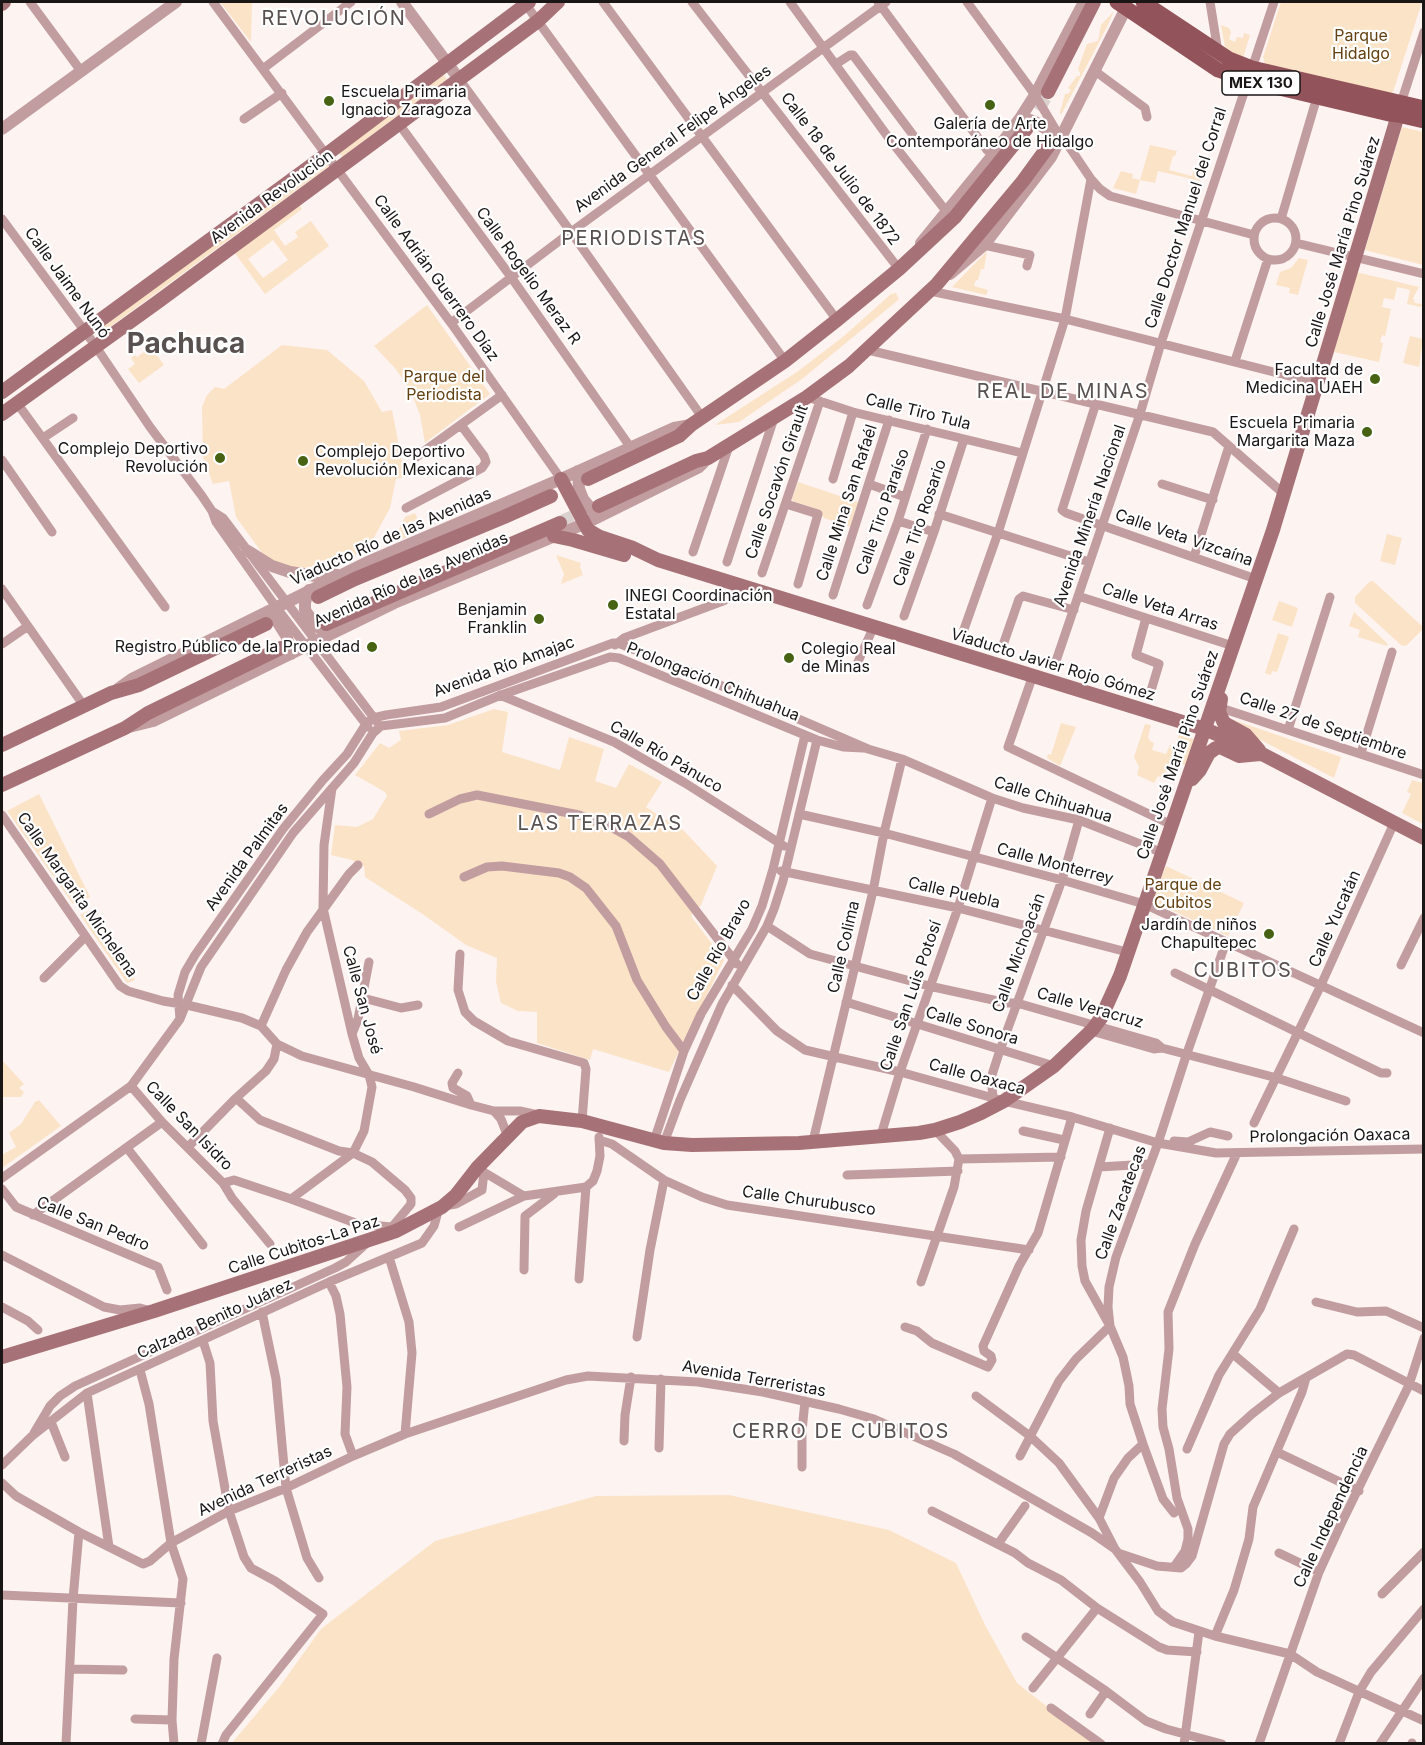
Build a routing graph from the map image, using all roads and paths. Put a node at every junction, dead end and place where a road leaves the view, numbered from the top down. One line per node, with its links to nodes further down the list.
1 (30, 2): 26 (street)
2 (176, 2): 26 (street)
3 (213, 2): 25 (street, Calle Adrián Guerrero Díaz)
4 (351, 2): 25 (street)
5 (402, 2): 23 (street)
6 (526, 2): 19 (street); 23 (main road, Avenida Revolución)
7 (558, 2): 19 (main road, Avenida Revolución)
8 (603, 2): 42 (street)
9 (692, 2): 30 (street, Calle 18 de Julio de 1872)
10 (790, 2): 21 (street)
11 (968, 2): 32 (street)
12 (1084, 2): 32 (street, Viaducto Río de las Avenidas)
13 (1094, 2): 32 (main road, Viaducto Río de las Avenidas)
14 (1210, 2): 22 (street)
15 (1274, 2): 28 (street, Calle Doctor Manuel del Corral)
16 (882, 3): 21 (street, Avenida General Felipe Ángeles); 46 (street)
17 (1145, 3): 18 (main road); 22 (main road, MEX 130)
18 (1123, 4): 27 (street); 28 (main road, MEX 130)
19 (538, 21): 29 (main road, Avenida Revolución); 48 (street)
20 (1424, 32): 35 (street)
21 (824, 47): 24 (street); 30 (street, Avenida General Felipe Ángeles)
22 (1218, 52): 28 (main road, MEX 130)
23 (447, 63): 29 (street); 45 (main road, Avenida Revolución)
24 (836, 64): 44 (street); 44 (street)
25 (264, 68): 31 (street, Calle Adrián Guerrero Díaz)
26 (81, 71): 41 (street)
27 (1095, 71): 36 (street); 43 (street)
28 (1249, 74): 33 (main road, MEX 130); 35 (main road, MEX 130); 53 (street, Calle Doctor Manuel del Corral)
29 (459, 79): 40 (main road, Avenida Revolución); 54 (street)
30 (762, 91): 42 (street, Avenida General Felipe Ángeles); 60 (street, Calle 18 de Julio de 1872)
31 (282, 93): 37 (street); 45 (street, Calle Adrián Guerrero Díaz)
32 (1042, 94): 39 (street, Viaducto Río de las Avenidas); 43 (street)
33 (1317, 97): 35 (main road, MEX 130); 52 (street)
34 (1424, 108): 35 (main road, MEX 130)
35 (1400, 109): 38 (main road, MEX 130); 58 (main road, Calle José María Pino Suárez)
36 (1147, 117)
37 (244, 119)
38 (1424, 121)
39 (1024, 122): 43 (street); 46 (street, Viaducto Río de las Avenidas); 60 (main road, Viaducto Río de las Avenidas)
40 (399, 124): 47 (main road, Avenida Revolución); 63 (street, Calle Rogelio Meraz R)
41 (2, 129)
42 (703, 137): 48 (street, Avenida General Felipe Ángeles); 66 (street)
43 (1055, 140): 49 (street); 57 (street); 64 (main road)
44 (891, 141): 50 (street)
45 (327, 154): 47 (street, Calle Adrián Guerrero Díaz); 68 (main road, Avenida Revolución)
46 (993, 155): 50 (street, Viaducto Río de las Avenidas)
47 (338, 169): 67 (street, Calle Adrián Guerrero Díaz); 70 (main road, Avenida Revolución)
48 (651, 175): 54 (street, Avenida General Felipe Ángeles); 72 (street)
49 (1091, 179): 53 (street); 65 (street)
50 (946, 211): 60 (street, Viaducto Río de las Avenidas)
51 (2, 219): 68 (street, Calle Jaime Nunó)
52 (1281, 219): 55 (street); 56 (street)
53 (1200, 222): 55 (street); 69 (street, Calle Doctor Manuel del Corral)
54 (572, 232): 63 (street, Avenida General Felipe Ángeles); 87 (street)
55 (1254, 235): 59 (street)
56 (1296, 243): 58 (street); 59 (street)
57 (984, 245): 61 (street); 64 (street)
58 (1354, 257): 62 (street); 74 (main road, Calle José María Pino Suárez)
59 (1268, 259): 73 (street)
60 (902, 266): 66 (main road, Viaducto Río de las Avenidas)
61 (1027, 266)
62 (1424, 274)
63 (511, 277): 67 (street, Avenida General Felipe Ángeles); 94 (street, Calle Rogelio Meraz R)
64 (934, 288): 65 (street); 71 (main road)
65 (1065, 319): 69 (street); 75 (street)
66 (837, 320): 72 (main road, Viaducto Río de las Avenidas)
67 (451, 323): 77 (street, Calle Adrián Guerrero Díaz)
68 (84, 332): 70 (street, Calle Jaime Nunó); 76 (main road, Avenida Revolución)
69 (1161, 343): 73 (street); 83 (street, Avenida Minería Nacional)
70 (95, 347): 79 (main road, Avenida Revolución); 109 (street, Calle Jaime Nunó)
71 (868, 350): 75 (street); 78 (main road)
72 (785, 361): 87 (main road, Viaducto Río de las Avenidas)
73 (1235, 361): 74 (street)
74 (1317, 383): 103 (main road, Calle José María Pino Suárez)
75 (1043, 390): 80 (street); 95 (street)
76 (2, 392)
77 (502, 395): 88 (street); 99 (street, Calle Adrián Guerrero Díaz)
78 (813, 399): 81 (street, Calle Tiro Tula); 85 (main road); 107 (street, Calle Socavón Girault)
79 (17, 403): 82 (main road, Avenida Revolución); 90 (street)
80 (1096, 403): 83 (street); 115 (street, Calle Veta Vizcaína)
81 (853, 412): 86 (street, Calle Tiro Tula); 100 (street)
82 (2, 414)
83 (1140, 414): 93 (street); 115 (street, Avenida Minería Nacional)
84 (73, 418): 90 (street)
85 (774, 418): 92 (main road); 128 (street)
86 (889, 420): 89 (street, Calle Tiro Tula); 101 (street, Calle Mina San Rafaél)
87 (697, 421): 94 (street, Viaducto Río de las Avenidas); 98 (main road, Viaducto Río de las Avenidas)
88 (461, 425): 96 (street); 108 (street)
89 (927, 429): 91 (street, Calle Tiro Tula); 105 (street, Calle Tiro Paraíso)
90 (43, 438): 144 (street)
91 (964, 439): 95 (street, Calle Tiro Tula); 111 (street, Calle Tiro Rosario)
92 (729, 446): 110 (main road); 124 (street)
93 (1229, 446): 103 (street); 106 (street)
94 (631, 448): 98 (street, Viaducto Río de las Avenidas)
95 (1022, 453): 119 (street)
96 (416, 457)
97 (2, 460): 116 (street)
98 (583, 475): 99 (street, Viaducto Río de las Avenidas); 110 (street)
99 (561, 479): 114 (main road); 118 (street, Viaducto Río de las Avenidas)
100 (833, 479)
101 (869, 484): 105 (street); 139 (street, Calle Mina San Rafaél)
102 (1162, 484): 106 (street)
103 (1284, 494): 134 (main road, Calle José María Pino Suárez)
104 (551, 496): 120 (main road, Viaducto Río de las Avenidas)
105 (905, 497): 112 (street, Calle Tiro Paraíso)
106 (1213, 500): 125 (street)
107 (786, 504): 131 (street, Calle Socavón Girault); 135 (street)
108 (406, 508)
109 (212, 511): 123 (street, Calle Jaime Nunó); 142 (street, Calle Jaime Nunó)
110 (598, 511): 114 (street, Avenida Río de las Avenidas)
111 (939, 514): 117 (street, Calle Tiro Rosario); 119 (street)
112 (898, 520): 117 (street); 143 (street, Calle Tiro Paraíso)
113 (560, 523): 126 (main road)
114 (584, 524): 121 (street, Avenida Río de las Avenidas); 127 (main road, Viaducto Javier Rojo Gómez)
115 (1101, 525): 125 (street, Calle Veta Vizcaína); 129 (street, Avenida Minería Nacional)
116 (52, 532)
117 (934, 532): 146 (street, Calle Tiro Rosario)
118 (435, 533): 120 (main road); 122 (main road); 130 (street, Viaducto Río de las Avenidas)
119 (998, 533): 129 (street); 152 (street)
120 (460, 534): 122 (main road, Viaducto Río de las Avenidas)
121 (554, 536): 127 (main road, Viaducto Javier Rojo Gómez); 132 (street, Avenida Río de las Avenidas)
122 (424, 549): 138 (main road, Viaducto Río de las Avenidas)
123 (248, 552): 130 (street); 142 (street, Calle Jaime Nunó)
124 (693, 552)
125 (1194, 557): 134 (street, Calle Veta Vizcaína)
126 (477, 558): 132 (main road); 133 (main road)
127 (658, 560): 136 (main road, Viaducto Javier Rojo Gómez)
128 (728, 562)
129 (1089, 562): 140 (street, Avenida Minería Nacional)
130 (342, 573): 138 (street, Viaducto Río de las Avenidas)
131 (762, 573)
132 (461, 574): 133 (main road); 151 (street, Avenida Río de las Avenidas)
133 (434, 576): 151 (main road)
134 (1257, 579): 156 (main road, Calle José María Pino Suárez)
135 (798, 584)
136 (747, 587): 150 (main road, Viaducto Javier Rojo Gómez); 153 (street, Avenida Río Amajac)
137 (2, 589): 149 (street)
138 (313, 593): 142 (street, Viaducto Río de las Avenidas); 151 (street)
139 (833, 595)
140 (1078, 596): 145 (street, Avenida Minería Nacional); 147 (street, Calle Veta Arras)
141 (1329, 597): 174 (street)
142 (281, 605): 148 (street, Viaducto Río de las Avenidas); 155 (street, Calle Jaime Nunó)
143 (867, 605)
144 (165, 608)
145 (1074, 610): 157 (street); 163 (street, Avenida Minería Nacional)
146 (904, 616)
147 (1146, 618): 156 (street, Calle Veta Arras); 166 (street)
148 (265, 619): 158 (street); 168 (main road, Viaducto Río de las Avenidas)
149 (28, 626): 154 (street); 168 (street)
150 (874, 626): 162 (street); 164 (main road, Viaducto Javier Rojo Gómez)
151 (332, 627): 155 (street, Avenida Río de las Avenidas)
152 (962, 635)
153 (618, 643): 161 (street, Avenida Río Amajac); 165 (street, Avenida Río Amajac); 170 (street, Prolongación Chihuahua)
154 (2, 644)
155 (310, 644): 158 (street, Avenida Río de las Avenidas); 171 (street, Calle Jaime Nunó)
156 (1233, 646): 169 (main road, Calle José María Pino Suárez)
157 (1002, 648)
158 (286, 651): 184 (main road)
159 (1392, 652): 179 (street)
160 (610, 657): 161 (street, Avenida Río Amajac); 175 (street, Prolongación Chihuahua)
161 (592, 662): 167 (street, Avenida Río Amajac)
162 (857, 664)
163 (1055, 664)
164 (1033, 675): 172 (main road, Viaducto Javier Rojo Gómez); 193 (street)
165 (487, 690): 167 (street, Calle Río Pánuco); 171 (street, Avenida Río Amajac)
166 (1150, 694)
167 (501, 695): 173 (street, Avenida Río Amajac); 196 (street, Calle Río Pánuco)
168 (84, 706): 177 (main road, Viaducto Río de las Avenidas)
169 (1216, 706): 172 (main road, Calle José María Pino Suárez); 174 (street, Calle 27 de Septiembre); 180 (main road)
170 (801, 719): 178 (street, Calle Chihuahua)
171 (370, 721): 173 (street, Calle Jaime Nunó); 183 (street, Avenida Palmitas)
172 (1205, 729): 180 (main road, Viaducto Javier Rojo Gómez); 185 (main road, Calle José María Pino Suárez)
173 (377, 730): 186 (street, Avenida Palmitas)
174 (1288, 730): 179 (street, Calle 27 de Septiembre)
175 (805, 735): 176 (street, Calle Chihuahua); 196 (street, Calle Río Bravo)
176 (817, 740): 178 (street, Calle Chihuahua); 189 (street, Calle Río Bravo)
177 (2, 745)
178 (868, 749): 181 (street, Calle Chihuahua)
179 (1361, 753): 182 (street, Calle 27 de Septiembre)
180 (1262, 754): 185 (main road); 192 (main road, Viaducto Javier Rojo Gómez)
181 (902, 759): 187 (street, Calle Chihuahua); 194 (street, Calle Colima)
182 (1424, 776)
183 (323, 780): 186 (street); 229 (street, Avenida Palmitas)
184 (2, 785)
185 (1186, 785): 193 (main road, Calle José María Pino Suárez)
186 (332, 787): 207 (street, Calle San José); 229 (street, Avenida Palmitas)
187 (992, 798): 191 (street, Calle Chihuahua); 199 (street, Calle San Luis Potosí)
188 (429, 813): 216 (street)
189 (799, 813): 194 (street, Calle Monterrey); 197 (street, Calle Río Bravo)
190 (2, 815): 212 (street, Calle Margarita Michelena)
191 (1079, 820): 198 (street, Calle Chihuahua); 204 (street, Calle Michoacán)
192 (1394, 823): 195 (main road, Viaducto Javier Rojo Gómez); 224 (street, Calle Yucatán)
193 (1172, 825): 198 (main road, Calle José María Pino Suárez)
194 (884, 833): 199 (street, Calle Monterrey); 205 (street, Calle Colima)
195 (1424, 838)
196 (778, 843): 197 (street, Calle Río Pánuco); 201 (street, Calle Río Bravo)
197 (791, 849): 202 (street, Calle Río Bravo)
198 (1163, 853): 206 (main road, Calle José María Pino Suárez)
199 (974, 857): 204 (street, Calle Monterrey); 208 (street, Calle San Luis Potosí)
200 (358, 865): 207 (street)
201 (773, 869): 202 (street, Calle Puebla); 216 (street, Calle Río Bravo)
202 (785, 872): 205 (street, Calle Puebla); 210 (street, Calle Río Bravo)
203 (464, 877): 240 (street)
204 (1062, 880): 206 (street, Calle Monterrey); 211 (street, Calle Michoacán)
205 (873, 891): 208 (street, Calle Puebla); 219 (street, Calle Colima)
206 (1144, 904): 213 (street, Calle Monterrey); 214 (main road, Calle José María Pino Suárez)
207 (323, 908): 233 (street); 236 (street, Calle San José)
208 (958, 908): 211 (street, Calle Puebla); 225 (street, Calle San Luis Potosí)
209 (1424, 918): 218 (street)
210 (767, 926): 219 (street, Calle Veracruz); 220 (street, Calle Río Bravo)
211 (1042, 929): 214 (street, Calle Puebla); 231 (street, Calle Michoacán)
212 (85, 938): 222 (street); 229 (street, Calle Margarita Michelena)
213 (1226, 942): 224 (street, Calle Monterrey); 226 (street, Calle Zacatecas)
214 (1127, 952): 234 (main road, Calle José María Pino Suárez)
215 (460, 954): 257 (street)
216 (734, 960): 220 (street); 240 (street, Calle Río Bravo)
217 (369, 962): 227 (street)
218 (1401, 965)
219 (854, 966): 225 (street, Calle Veracruz); 228 (street, Calle Colima)
220 (742, 970): 223 (street, Calle Río Bravo)
221 (1175, 973): 226 (street)
222 (44, 978)
223 (732, 985): 241 (street, Calle Oaxaca); 271 (street, Calle Río Bravo)
224 (1322, 985): 235 (street, Calle Yucatán); 237 (street, Calle Monterrey)
225 (929, 986): 231 (street, Calle Veracruz); 232 (street, Calle San Luis Potosí)
226 (1209, 989): 235 (street); 242 (street, Calle Zacatecas)
227 (363, 998): 230 (street); 236 (street)
228 (846, 1002): 232 (street, Calle Sonora); 241 (street, Calle Colima)
229 (182, 1004): 233 (street); 249 (street, Avenida Palmitas)
230 (418, 1005)
231 (1013, 1005): 234 (street, Calle Veracruz); 239 (street, Calle Michoacán)
232 (917, 1025): 239 (street, Calle Sonora); 245 (street, Calle San Luis Potosí)
233 (261, 1026): 238 (street)
234 (1093, 1028): 242 (street, Calle Veracruz); 243 (main road, Calle José María Pino Suárez)
235 (1298, 1032): 246 (street); 248 (street, Calle Yucatán)
236 (352, 1034): 247 (street, Calle San José)
237 (1424, 1034)
238 (277, 1044): 247 (street); 250 (street)
239 (1000, 1050): 243 (street, Calle Sonora); 251 (street, Calle Michoacán)
240 (684, 1051): 271 (street, Calle Río Bravo)
241 (832, 1056): 245 (street, Calle Oaxaca); 269 (street, Calle Colima)
242 (1186, 1056): 248 (street, Calle Veracruz); 270 (street, Calle Zacatecas)
243 (1054, 1066): 251 (main road, Calle José María Pino Suárez)
244 (458, 1072): 253 (street)
245 (900, 1072): 251 (street, Calle Oaxaca); 264 (street, Calle San Luis Potosí)
246 (1387, 1073)
247 (369, 1075): 253 (street); 275 (street, Calle San José)
248 (1277, 1078): 252 (street, Calle Veracruz); 259 (street, Calle Yucatán)
249 (131, 1086): 258 (street, Calle San Isidro); 284 (street, Avenida Palmitas)
250 (236, 1098): 272 (street); 275 (street)
251 (999, 1099): 256 (street, Calle Oaxaca); 262 (main road, Calle José María Pino Suárez)
252 (1346, 1101)
253 (471, 1105): 254 (street)
254 (494, 1111): 255 (street); 266 (street)
255 (539, 1116): 257 (main road); 266 (main road, Calle Cubitos-La Paz)
256 (1072, 1117): 261 (street, Calle Oaxaca); 268 (street)
257 (582, 1121): 260 (main road, Calle José María Pino Suárez)
258 (162, 1122): 272 (street, Calle San Isidro); 273 (street)
259 (1254, 1123)
260 (596, 1125): 267 (street); 271 (main road, Calle José María Pino Suárez)
261 (1110, 1128): 270 (street, Calle Oaxaca); 280 (street)
262 (935, 1130): 264 (main road, Calle José María Pino Suárez); 278 (street)
263 (1023, 1131): 268 (street)
264 (881, 1135): 269 (main road, Calle José María Pino Suárez)
265 (1228, 1136): 270 (street)
266 (508, 1137): 281 (main road, Calle Cubitos-La Paz)
267 (599, 1140): 285 (street, Calle Churubusco); 287 (street)
268 (1064, 1140): 277 (street)
269 (813, 1141): 271 (main road, Calle José María Pino Suárez)
270 (1159, 1141): 276 (street, Calle Oaxaca); 279 (street, Calle Zacatecas)
271 (659, 1142)
272 (188, 1147): 286 (street, Calle San Isidro)
273 (127, 1148): 293 (street); 300 (street)
274 (1424, 1149): 276 (street, Prolongación Oaxaca)
275 (353, 1153): 291 (street, Calle San José); 295 (street)
276 (1237, 1153): 361 (street)
277 (1061, 1157): 278 (street); 301 (street)
278 (959, 1159): 282 (street)
279 (1150, 1164): 280 (street); 314 (street, Calle Zacatecas)
280 (1099, 1167): 314 (street)
281 (481, 1170): 290 (street); 292 (main road, Calle Cubitos-La Paz)
282 (958, 1172): 283 (street); 297 (street)
283 (847, 1175)
284 (2, 1178)
285 (664, 1180): 297 (street, Calle Churubusco); 317 (street)
286 (223, 1183): 291 (street); 299 (street, Calle San Isidro)
287 (586, 1187): 289 (street); 305 (street)
288 (2, 1189): 293 (street, Calle San Pedro)
289 (556, 1192): 290 (street); 304 (street)
290 (524, 1196): 294 (street)
291 (291, 1199): 295 (street)
292 (440, 1207): 295 (main road, Calle Cubitos-La Paz); 303 (street, Calzada Benito Juárez)
293 (33, 1215): 308 (street, Calle San Pedro)
294 (459, 1227)
295 (394, 1229): 298 (main road, Calle Cubitos-La Paz)
296 (1294, 1229): 320 (street)
297 (938, 1235): 301 (street, Calle Churubusco); 307 (street)
298 (370, 1241): 311 (main road, Calle Cubitos-La Paz); 334 (street)
299 (270, 1244)
300 (203, 1245)
301 (1029, 1250): 313 (street)
302 (2, 1255): 311 (street)
303 (390, 1257): 306 (street, Calzada Benito Juárez); 333 (street)
304 (524, 1270)
305 (579, 1279)
306 (329, 1282): 312 (street, Calzada Benito Juárez); 341 (street)
307 (921, 1282)
308 (167, 1290)
309 (1316, 1302): 315 (street)
310 (2, 1307): 316 (street)
311 (154, 1311): 321 (main road, Calle Cubitos-La Paz)
312 (262, 1312): 319 (street, Calzada Benito Juárez); 347 (street)
313 (904, 1326)
314 (1110, 1326): 335 (street); 337 (street)
315 (1424, 1329)
316 (38, 1330)
317 (637, 1337)
318 (1424, 1338): 326 (street, Calle Independencia)
319 (203, 1341): 322 (street, Calzada Benito Juárez); 350 (street)
320 (1233, 1354): 329 (street); 339 (street)
321 (2, 1358)
322 (140, 1370): 328 (street, Calzada Benito Juárez); 355 (street)
323 (631, 1377): 325 (street, Avenida Terreristas); 333 (street, Avenida Terreristas); 336 (street)
324 (1306, 1378): 326 (street); 329 (street); 340 (street)
325 (661, 1380): 331 (street, Avenida Terreristas); 338 (street)
326 (1409, 1385): 327 (street); 348 (street, Calle Independencia)
327 (1424, 1391)
328 (87, 1393): 332 (street, Calzada Benito Juárez); 357 (street)
329 (1279, 1393): 361 (street)
330 (976, 1396): 335 (street)
331 (805, 1401): 345 (street); 358 (street, Avenida Terreristas)
332 (51, 1422): 334 (street, Calzada Benito Juárez); 343 (street)
333 (405, 1434): 341 (street, Avenida Terreristas)
334 (32, 1436): 344 (street, Calzada Benito Juárez)
335 (1030, 1436): 342 (street); 353 (street)
336 (624, 1441)
337 (1143, 1444): 352 (street); 353 (street)
338 (659, 1448)
339 (1187, 1449)
340 (1277, 1452): 348 (street); 371 (street)
341 (353, 1455): 347 (street, Avenida Terreristas)
342 (1020, 1456)
343 (65, 1457)
344 (2, 1465)
345 (802, 1467)
346 (2, 1483): 354 (street)
347 (286, 1488): 350 (street, Avenida Terreristas); 363 (street)
348 (1359, 1491): 362 (street, Calle Independencia)
349 (1025, 1506): 356 (street)
350 (229, 1511): 355 (street, Avenida Terreristas); 393 (street)
351 (932, 1511): 356 (street)
352 (1174, 1513)
353 (1099, 1518): 358 (street)
354 (79, 1532): 357 (street); 366 (street)
355 (171, 1543): 357 (street, Avenida Terreristas); 367 (street)
356 (998, 1544): 368 (street)
357 (109, 1546)
358 (1117, 1551): 361 (street); 370 (street, Avenida Terreristas)
359 (1424, 1552): 364 (street)
360 (1279, 1553): 362 (street)
361 (1174, 1567)
362 (1319, 1572): 374 (street, Calle Independencia)
363 (319, 1578)
364 (1382, 1594)
365 (2, 1595): 366 (street)
366 (74, 1599): 367 (street); 377 (street)
367 (181, 1603): 387 (street)
368 (1096, 1608): 373 (street); 376 (street)
369 (1424, 1609): 382 (street)
370 (1199, 1632): 371 (street, Avenida Terreristas); 373 (street)
371 (1215, 1636): 374 (street, Avenida Terreristas)
372 (1026, 1637): 376 (street)
373 (1197, 1652): 389 (street)
374 (1290, 1654): 382 (street); 396 (street, Calle Independencia)
375 (217, 1658): 392 (street)
376 (1058, 1660): 380 (street); 381 (street)
377 (71, 1669): 378 (street); 390 (street)
378 (123, 1670)
379 (1424, 1678): 384 (street)
380 (1033, 1688)
381 (1106, 1691): 385 (street); 389 (street)
382 (1359, 1692): 384 (street); 397 (street)
383 (1051, 1708): 394 (street)
384 (1400, 1712): 388 (street); 398 (street)
385 (1090, 1714)
386 (135, 1719): 387 (street)
387 (172, 1720): 391 (street)
388 (1424, 1721)
389 (1185, 1739): 395 (street)
390 (66, 1743)
391 (174, 1743)
392 (201, 1743)
393 (222, 1743)
394 (1101, 1743)
395 (1222, 1743)
396 (1259, 1743)
397 (1339, 1743)
398 (1380, 1743)

